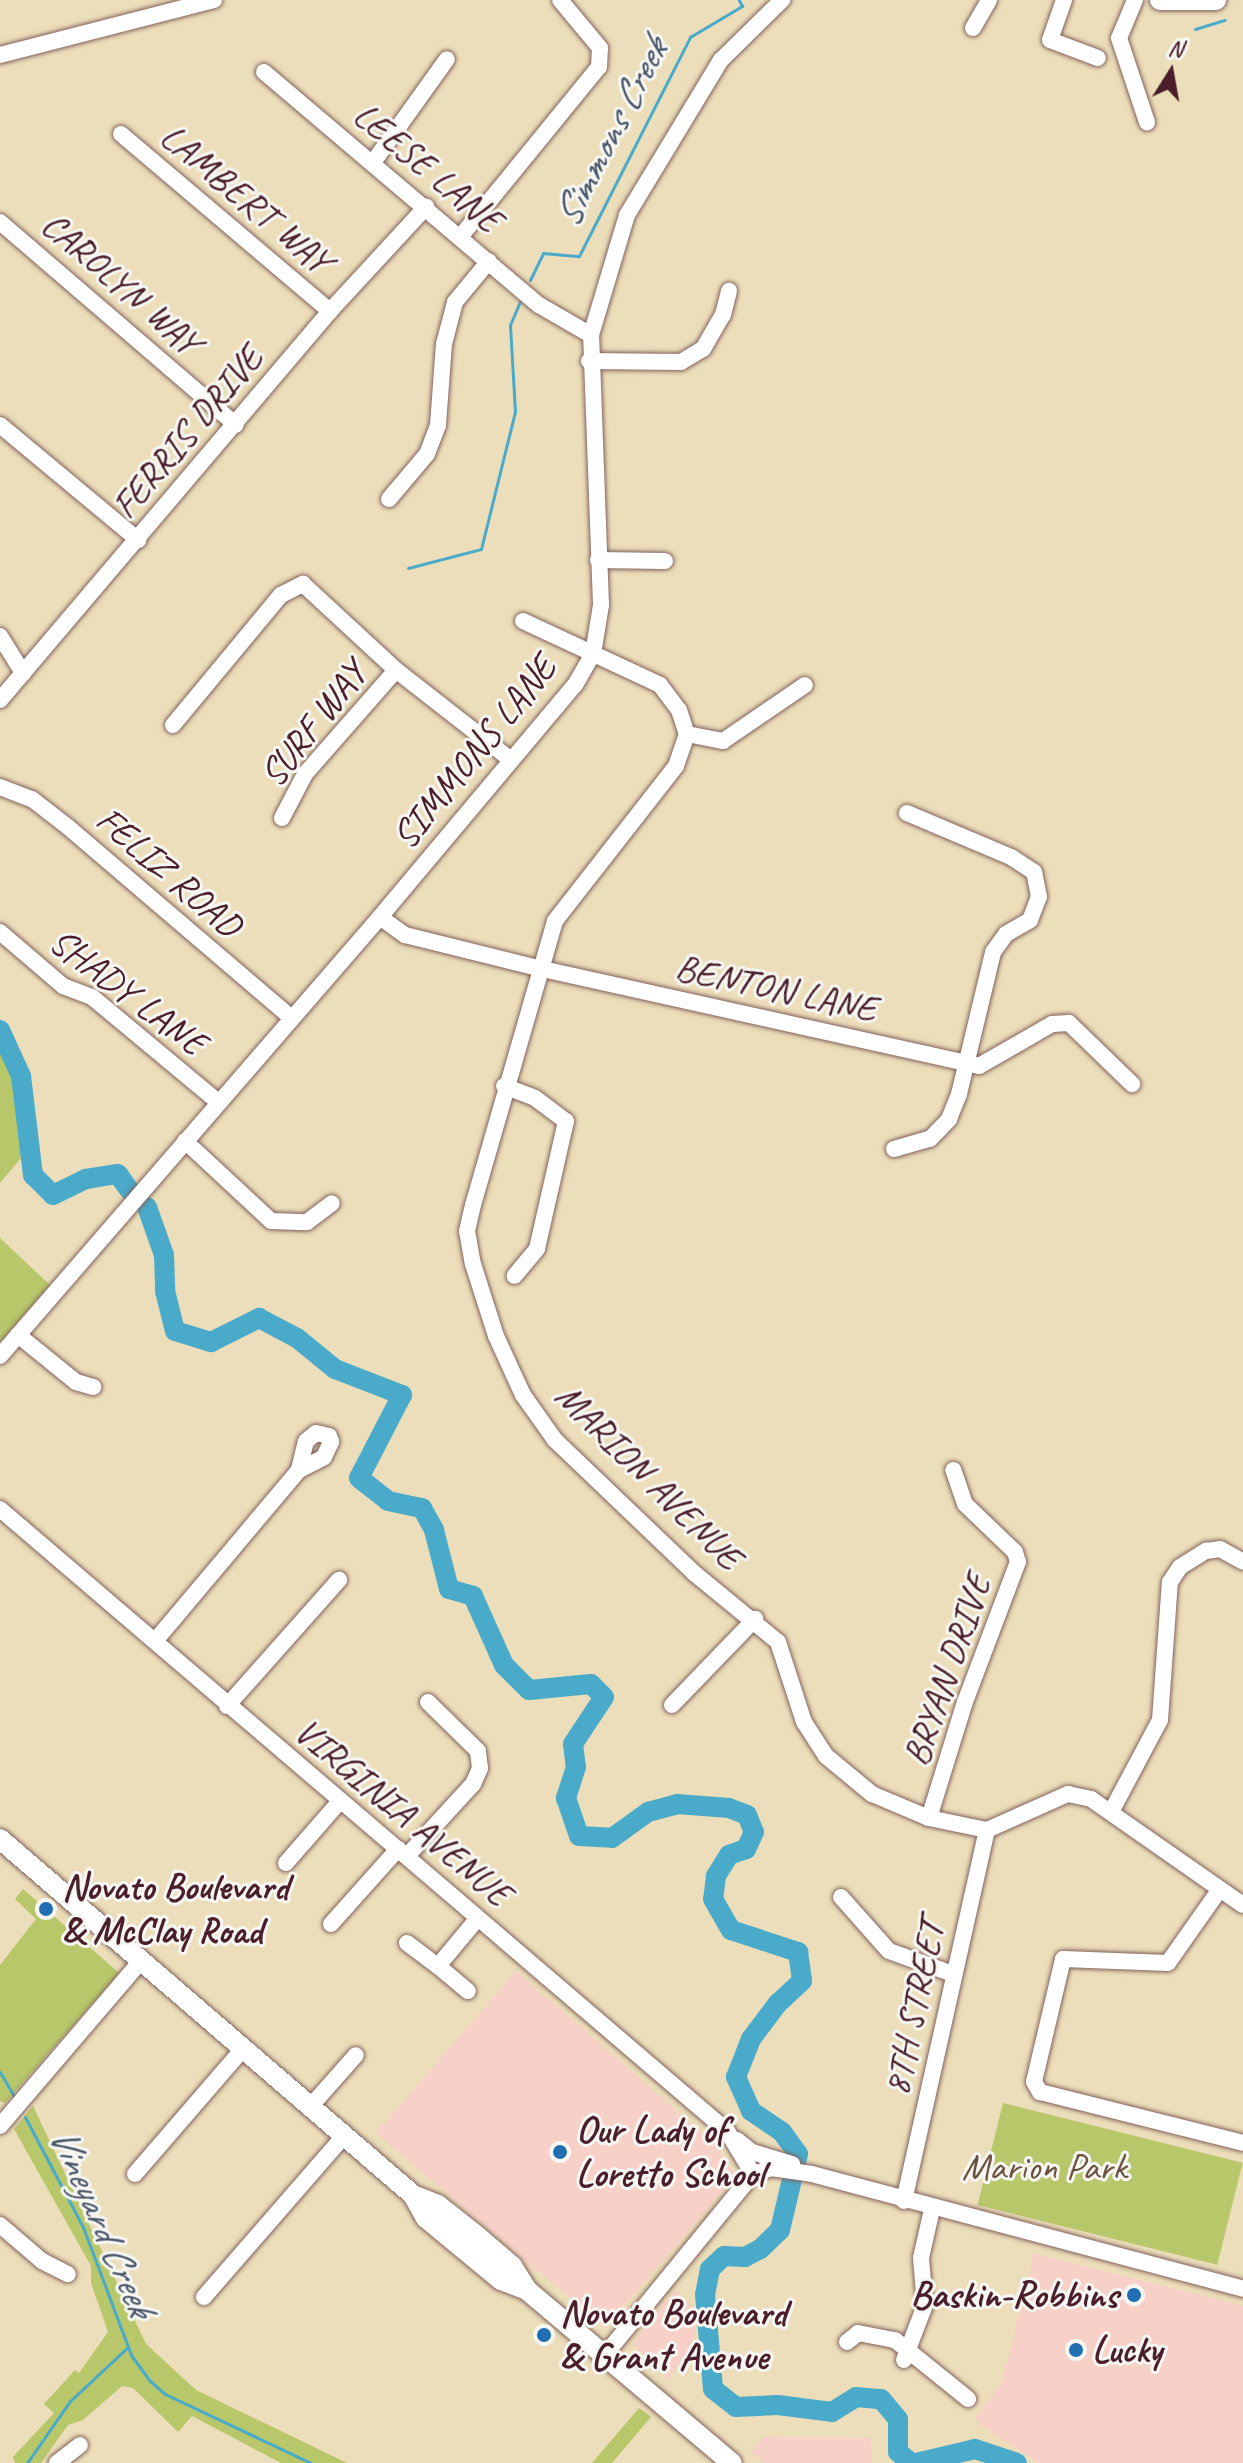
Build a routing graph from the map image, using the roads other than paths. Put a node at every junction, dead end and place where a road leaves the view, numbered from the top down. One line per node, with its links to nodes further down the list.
1 (214, 0): 10 (street)
2 (560, 0): 19 (street)
3 (782, 0): 23 (street, SIMMONS LANE)
4 (989, 0): 9 (street)
5 (1064, 0): 11 (street)
6 (1135, 0): 14 (street)
7 (1160, 0): 8 (main road)
8 (1216, 0)
9 (973, 28)
10 (0, 55)
11 (1098, 58)
12 (447, 59): 16 (street)
13 (264, 72): 16 (street, LEESE LANE)
14 (1147, 122)
15 (121, 134): 22 (street, LAMBERT WAY)
16 (374, 161): 17 (street, LEESE LANE)
17 (426, 207): 19 (street, LEESE LANE); 22 (street, FERRIS DRIVE)
18 (0, 222): 26 (street, CAROLYN WAY)
19 (461, 236): 20 (street, LEESE LANE)
20 (489, 261): 23 (street, LEESE LANE); 27 (street)
21 (729, 291): 24 (street)
22 (330, 311): 26 (street, FERRIS DRIVE)
23 (591, 335): 24 (street, SIMMONS LANE)
24 (589, 361): 29 (street, SIMMONS LANE)
25 (0, 425): 28 (street)
26 (236, 425): 28 (street, FERRIS DRIVE)
27 (389, 499)
28 (138, 540): 35 (street, FERRIS DRIVE)
29 (598, 560): 30 (street); 33 (street, SIMMONS LANE)
30 (665, 561)
31 (523, 621): 33 (street)
32 (0, 636): 35 (street)
33 (593, 654): 39 (street); 40 (street, SIMMONS LANE)
34 (396, 670): 38 (street); 40 (street); 43 (street, SURF WAY)
35 (23, 673): 37 (street, FERRIS DRIVE)
36 (805, 685): 39 (street)
37 (0, 700)
38 (173, 725)
39 (687, 734): 46 (street, MARION AVENUE)
40 (510, 759): 44 (street, SIMMONS LANE)
41 (0, 787): 47 (street, FELIZ ROAD)
42 (907, 813): 48 (street)
43 (282, 818)
44 (380, 917): 46 (street, BENTON LANE); 47 (street, SIMMONS LANE)
45 (0, 932): 51 (street, SHADY LANE)
46 (538, 968): 48 (street, BENTON LANE); 50 (street, MARION AVENUE)
47 (289, 1016): 51 (street, SIMMONS LANE)
48 (966, 1063): 49 (street, BENTON LANE); 53 (street)
49 (1132, 1084)
50 (504, 1086): 55 (street); 64 (street, MARION AVENUE)
51 (218, 1102): 52 (street, SIMMONS LANE)
52 (185, 1141): 54 (street); 56 (street, SIMMONS LANE)
53 (894, 1149)
54 (332, 1203)
55 (514, 1276)
56 (18, 1335): 57 (street, SIMMONS LANE); 58 (street)
57 (0, 1356)
58 (93, 1387)
59 (299, 1470): 65 (street)
60 (953, 1470): 71 (street, BRYAN DRIVE)
61 (0, 1509): 65 (street, VIRGINIA AVENUE)
62 (1243, 1562): 70 (street)
63 (339, 1580): 68 (street)
64 (755, 1619): 67 (street); 71 (street, MARION AVENUE)
65 (155, 1641): 68 (street, VIRGINIA AVENUE)
66 (428, 1702): 74 (street)
67 (672, 1705)
68 (227, 1706): 69 (street, VIRGINIA AVENUE)
69 (340, 1801): 74 (street, VIRGINIA AVENUE); 75 (street)
70 (1111, 1812): 72 (street); 76 (street)
71 (929, 1818): 72 (street, MARION AVENUE)
72 (987, 1830): 84 (street, 8TH STREET)
73 (0, 1839): 82 (main road)
74 (402, 1853): 79 (street, VIRGINIA AVENUE); 80 (street)
75 (286, 1863)
76 (1220, 1889): 78 (street); 92 (street)
77 (841, 1897): 84 (street)
78 (1243, 1905)
79 (478, 1918): 83 (street); 90 (street, VIRGINIA AVENUE)
80 (331, 1924)
81 (407, 1943): 83 (street)
82 (141, 1961): 86 (main road); 89 (street)
83 (438, 1966): 85 (street)
84 (953, 1974): 96 (street, 8TH STREET)
85 (468, 1991)
86 (242, 2050): 88 (main road); 94 (street)
87 (356, 2055): 88 (street)
88 (310, 2107): 91 (main road)
89 (0, 2126)
90 (727, 2131): 93 (street); 95 (street, VIRGINIA AVENUE)
91 (343, 2137): 101 (street); 104 (main road)
92 (1243, 2143)
93 (789, 2166): 95 (street); 96 (street)
94 (135, 2174)
95 (753, 2174): 104 (street)
96 (904, 2201): 97 (street)
97 (932, 2209): 100 (street); 103 (street)
98 (0, 2225): 99 (street)
99 (68, 2274)
100 (1243, 2289)
101 (204, 2297)
102 (847, 2342): 103 (street)
103 (907, 2354): 105 (street)
104 (604, 2356): 108 (main road)
105 (968, 2399)
106 (80, 2445): 107 (street)
107 (57, 2463)
108 (732, 2463)

